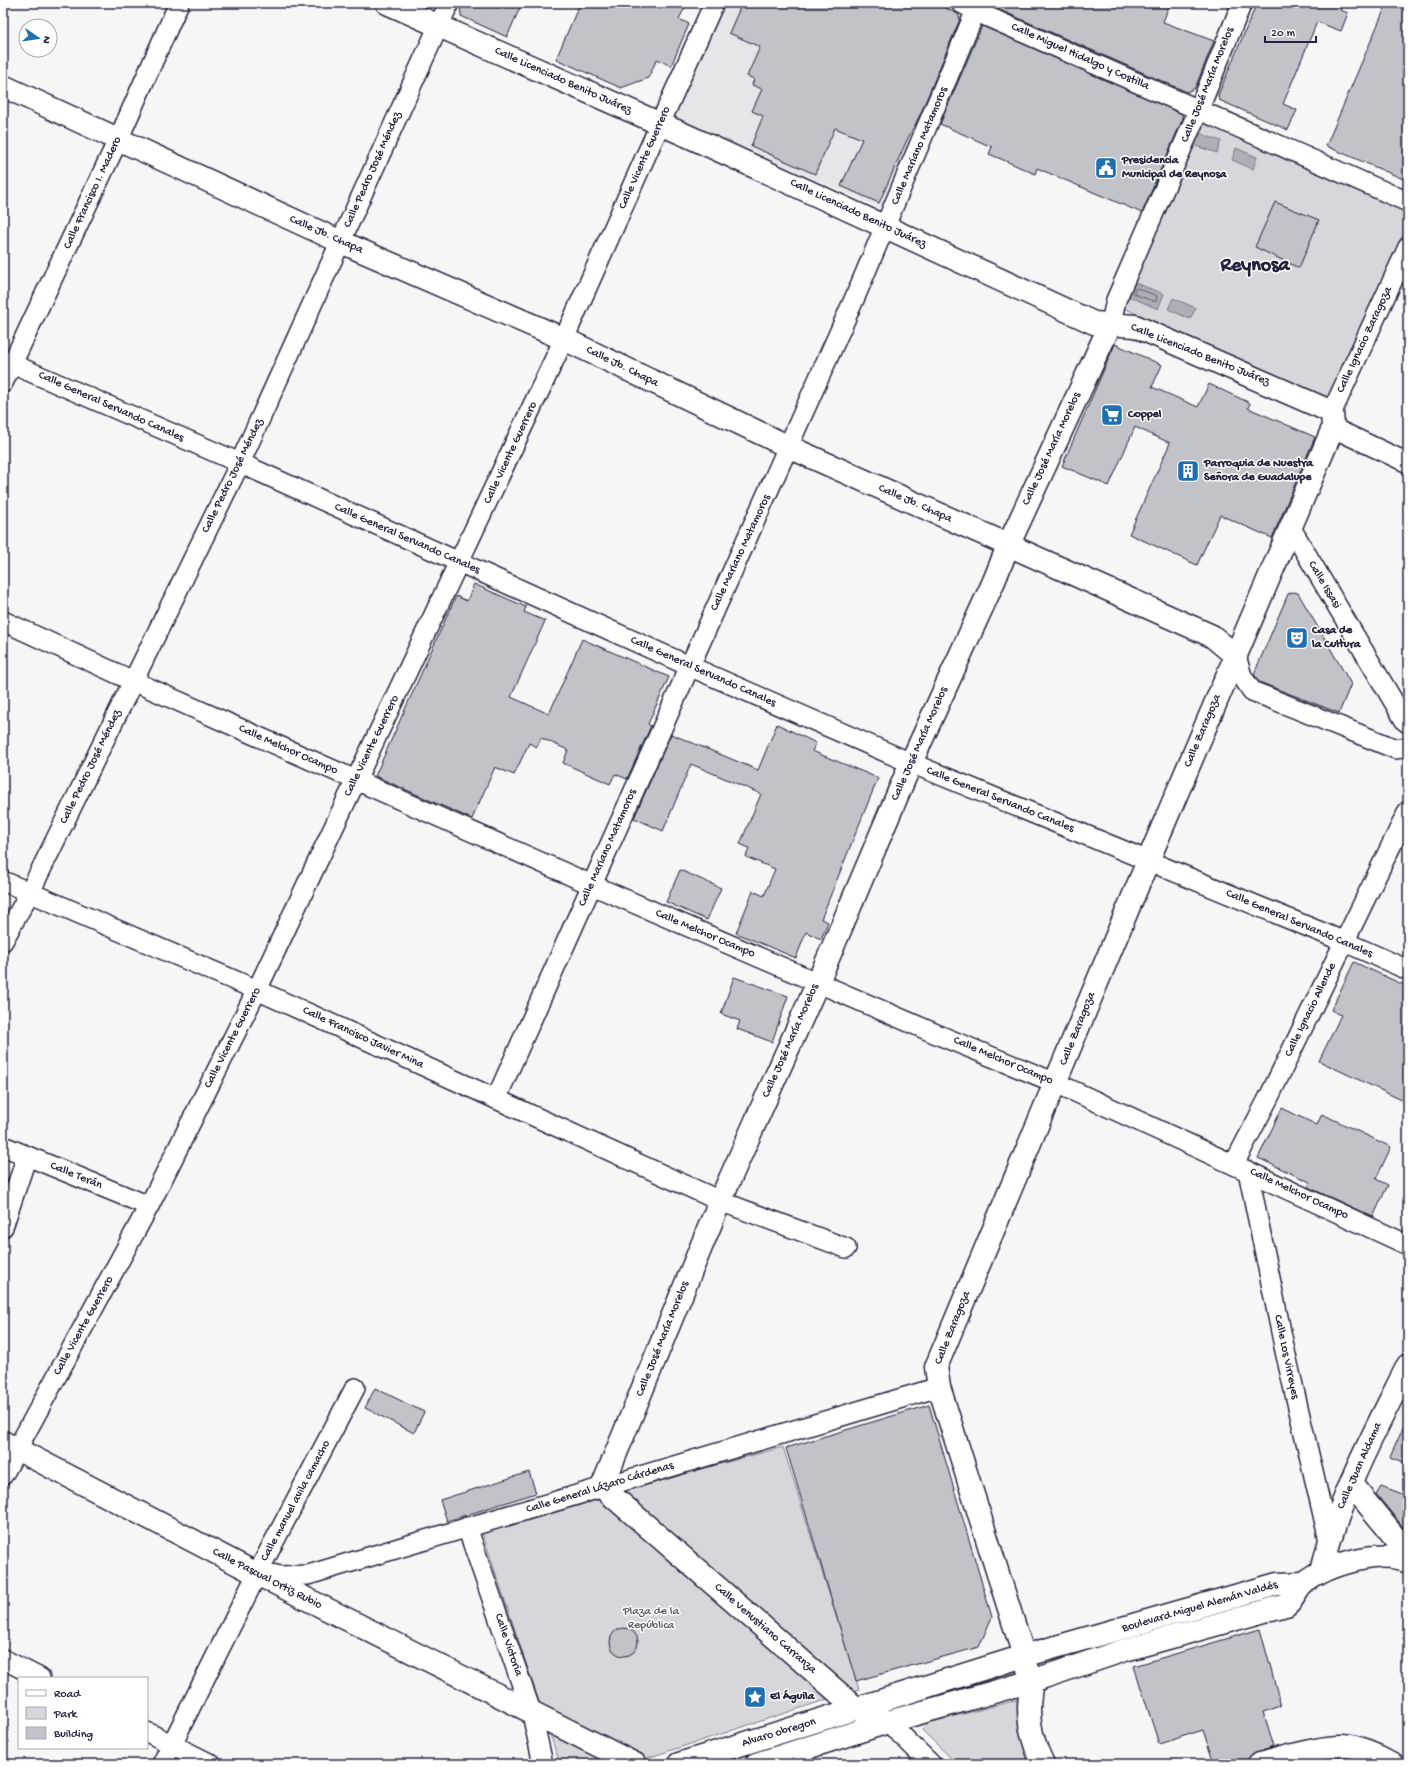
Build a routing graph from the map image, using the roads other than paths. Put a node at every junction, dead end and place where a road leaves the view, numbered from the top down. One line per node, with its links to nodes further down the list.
1 (180, 3): 11 (street, Calle Francisco I. Madero)
2 (387, 3): 7 (main road, Calle Licenciado Benito Juárez)
3 (449, 3): 7 (street, Calle Pedro José Méndez)
4 (714, 3): 10 (street, Calle Vicente Guerrero)
5 (1242, 3): 9 (street, Calle José María Morelos)
6 (972, 6): 9 (street, Calle Miguel Hidalgo y Costilla); 13 (street, Calle Mariano Matamoros)
7 (439, 25): 10 (main road, Calle Licenciado Benito Juárez); 14 (street, Calle Pedro José Méndez)
8 (3, 86): 11 (main road, Calle Jb. Chapa)
9 (1199, 109): 12 (street, Calle Miguel Hidalgo y Costilla); 16 (street, Calle José María Morelos)
10 (660, 124): 13 (main road, Calle Licenciado Benito Juárez); 17 (street, Calle Vicente Guerrero)
11 (118, 140): 14 (main road, Calle Jb. Chapa); 18 (street, Calle Francisco I. Madero)
12 (1408, 202)
13 (886, 227): 16 (main road, Calle Licenciado Benito Juárez); 21 (street, Calle Mariano Matamoros)
14 (341, 242): 17 (main road, Calle Jb. Chapa); 23 (street, Calle Pedro José Méndez)
15 (1408, 247): 20 (street, Calle Ignacio Zaragoza)
16 (1111, 323): 20 (main road, Calle Licenciado Benito Juárez); 25 (main road, Calle José María Morelos)
17 (564, 339): 21 (main road, Calle Jb. Chapa); 26 (street, Calle Vicente Guerrero)
18 (8, 361): 19 (street, Calle Francisco I. Madero); 23 (street, Calle General Servando Canales)
19 (3, 383)
20 (1332, 420): 22 (street); 24 (main road, Calle Zaragoza)
21 (789, 447): 25 (main road, Calle Jb. Chapa); 29 (street, Calle Mariano Matamoros)
22 (1408, 463)
23 (240, 464): 26 (street, Calle General Servando Canales); 30 (street, Calle Pedro José Méndez)
24 (1291, 528): 28 (main road, Calle Zaragoza); 31 (street, Calle Issasi)
25 (1008, 546): 28 (main road, Calle Jb. Chapa); 33 (main road, Calle José María Morelos)
26 (459, 563): 29 (street, Calle General Servando Canales); 34 (street, Calle Vicente Guerrero)
27 (3, 621): 30 (street, Calle Melchor Ocampo)
28 (1236, 656): 32 (street); 36 (main road, Calle Zaragoza)
29 (689, 666): 33 (street, Calle General Servando Canales); 38 (street, Calle Mariano Matamoros)
30 (132, 681): 34 (street, Calle Melchor Ocampo); 39 (street, Calle Pedro José Méndez)
31 (1408, 723)
32 (1408, 746)
33 (911, 763): 36 (street, Calle General Servando Canales); 43 (main road, Calle José María Morelos)
34 (355, 780): 38 (street, Calle Melchor Ocampo); 44 (street, Calle Vicente Guerrero)
35 (1408, 811): 41 (street, Calle Ignacio Allende)
36 (1148, 860): 41 (street, Calle General Servando Canales); 45 (main road, Calle Zaragoza)
37 (3, 881): 39 (street, Calle Francisco Javier Mina)
38 (592, 885): 43 (street, Calle Melchor Ocampo); 46 (street, Calle Mariano Matamoros)
39 (30, 892): 40 (street, Calle Pedro José Méndez); 44 (street, Calle Francisco Javier Mina)
40 (3, 941)
41 (1345, 942): 42 (street, Calle General Servando Canales); 49 (street, Calle Ignacio Allende)
42 (1408, 970)
43 (818, 982): 45 (street, Calle Melchor Ocampo); 50 (main road, Calle José María Morelos)
44 (257, 990): 46 (street, Calle Francisco Javier Mina); 51 (street, Calle Vicente Guerrero)
45 (1056, 1083): 49 (street, Calle Melchor Ocampo); 56 (main road, Calle Zaragoza)
46 (496, 1099): 50 (street, Calle Francisco Javier Mina)
47 (3, 1146): 48 (street, Calle Terán)
48 (27, 1156): 51 (street, Calle Terán); 52 (street)
49 (1241, 1168): 53 (street, Calle Melchor Ocampo); 63 (street, Calle Los Virreyes)
50 (720, 1201): 54 (street, Calle Francisco Javier Mina); 61 (main road, Calle José María Morelos)
51 (149, 1206): 58 (street, Calle Vicente Guerrero)
52 (3, 1227)
53 (1408, 1245)
54 (846, 1248)
55 (1408, 1365): 60 (main road, Calle Juan Aldama)
56 (939, 1387): 61 (street, Calle General Lázaro Cárdenas); 69 (main road, Calle Zaragoza)
57 (355, 1388): 67 (street, Calle manuel avila camacho)
58 (10, 1446): 59 (street, Calle Vicente Guerrero); 67 (main road, Calle Pascual Ortiz Rubio)
59 (3, 1475)
60 (1351, 1484): 63 (main road, Calle Juan Aldama); 64 (main road)
61 (602, 1487): 62 (street, Calle General Lázaro Cárdenas); 73 (main road, Calle Venustiano Carranza)
62 (467, 1527): 67 (street, Calle General Lázaro Cárdenas); 74 (street, Calle Victoria)
63 (1329, 1541): 66 (main road, Calle Juan Aldama)
64 (1408, 1553)
65 (1408, 1561): 66 (main road)
66 (1322, 1571): 68 (main road)
67 (258, 1573): 74 (main road, Calle Pascual Ortiz Rubio); 77 (street, Calle manuel avila camacho)
68 (1304, 1583): 69 (main road, Boulevard Miguel Alemán Valdés); 72 (main road, Boulevard Miguel Alemán Valdés)
69 (1024, 1656): 72 (main road); 73 (main road, Boulevard Miguel Alemán Valdés)
70 (3, 1659): 71 (street)
71 (38, 1677)
72 (1032, 1681): 75 (main road, Boulevard Miguel Alemán Valdés); 85 (main road)
73 (856, 1708): 75 (main road, Calle Venustiano Carranza); 82 (main road, Alvaro obregon)
74 (532, 1714): 80 (street, Calle Victoria); 81 (main road, Calle Pascual Ortiz Rubio)
75 (888, 1722): 83 (main road, Alvaro obregon); 84 (street, Calle Venustiano Carranza)
76 (148, 1732): 77 (street)
77 (172, 1744): 78 (street, Calle manuel avila camacho); 79 (street)
78 (162, 1764)
79 (211, 1764)
80 (543, 1764)
81 (635, 1764)
82 (679, 1764)
83 (756, 1764)
84 (931, 1764)
85 (1043, 1764)
86 (1260, 1764): 87 (main road)
87 (1392, 1764)

